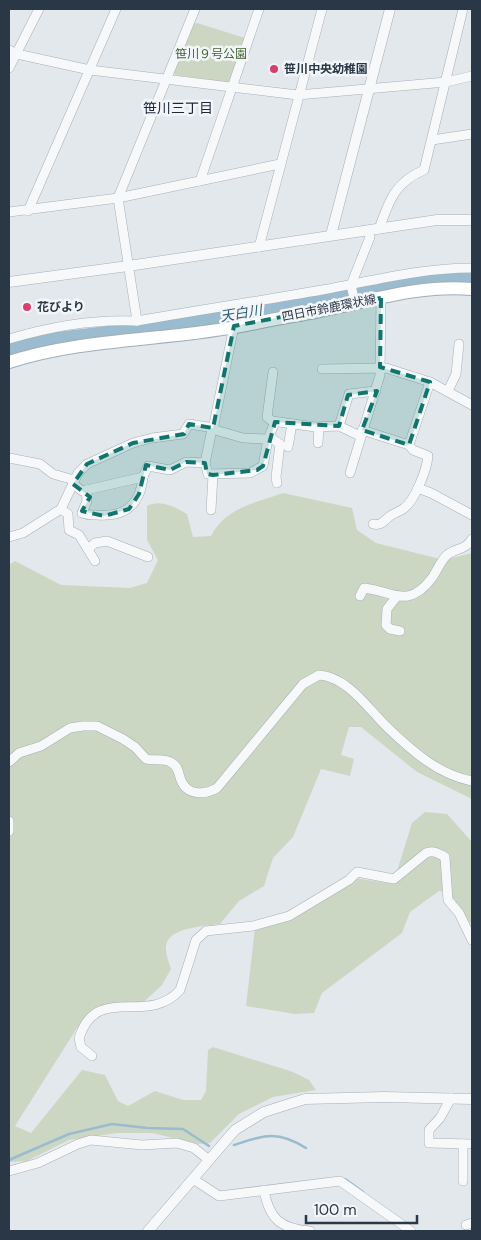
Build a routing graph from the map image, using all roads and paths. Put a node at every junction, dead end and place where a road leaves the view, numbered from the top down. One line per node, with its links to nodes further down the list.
1 (39, 9): 8 (street)
2 (116, 9): 10 (street)
3 (195, 9): 12 (street)
4 (259, 9): 14 (street)
5 (322, 9): 16 (street)
6 (390, 9): 15 (street)
7 (463, 9): 13 (street)
8 (13, 52): 9 (street); 10 (street)
9 (9, 68)
10 (90, 70): 12 (street); 22 (street)
11 (472, 76): 13 (street)
12 (166, 79): 14 (street); 21 (street)
13 (446, 82): 15 (street); 18 (street)
14 (231, 87): 16 (street); 20 (street)
15 (370, 88): 16 (street); 26 (street)
16 (298, 95): 19 (street)
17 (472, 134): 18 (street)
18 (432, 140): 25 (street)
19 (280, 164): 20 (street); 27 (street)
20 (200, 180): 21 (street)
21 (118, 198): 22 (street); 28 (street)
22 (28, 211): 23 (street)
23 (9, 212)
24 (472, 220): 25 (street)
25 (374, 230): 26 (street); 31 (street)
26 (331, 235): 27 (street)
27 (259, 247): 28 (street)
28 (128, 266): 30 (street); 35 (street)
29 (472, 268): 31 (street)
30 (9, 282)
31 (351, 285): 34 (street); 35 (street)
32 (472, 289): 33 (main road, 四日市鈴鹿環状線)
33 (381, 298): 34 (main road, 四日市鈴鹿環状線); 41 (street)
34 (355, 303): 36 (main road, 四日市鈴鹿環状線)
35 (137, 321): 37 (street)
36 (234, 326): 39 (main road, 四日市鈴鹿環状線); 51 (street)
37 (9, 339)
38 (459, 344): 44 (street)
39 (9, 362)
40 (322, 369): 41 (street)
41 (380, 370): 43 (street); 45 (street)
42 (274, 372): 47 (street)
43 (430, 382): 44 (street); 55 (street)
44 (448, 390): 46 (street)
45 (376, 391): 49 (street); 52 (street)
46 (472, 405)
47 (275, 422): 48 (street); 53 (street)
48 (292, 424): 50 (street); 56 (street)
49 (339, 426): 50 (street); 52 (street)
50 (319, 427): 54 (street)
51 (213, 429): 53 (street); 58 (street); 62 (street)
52 (361, 433): 55 (street); 59 (street)
53 (269, 438): 60 (street); 63 (street)
54 (318, 443)
55 (409, 445): 64 (street)
56 (288, 447)
57 (9, 458): 62 (street)
58 (205, 463): 60 (street); 61 (street)
59 (350, 473)
60 (213, 475): 67 (street)
61 (143, 477): 65 (street); 65 (street)
62 (74, 482): 65 (street); 66 (street)
63 (277, 483)
64 (418, 488): 68 (street); 69 (street)
65 (86, 490)
66 (61, 509): 70 (street); 72 (street)
67 (211, 510)
68 (472, 515)
69 (373, 524)
70 (9, 537)
71 (472, 539): 76 (street)
72 (89, 548): 73 (street); 74 (street)
73 (148, 557)
74 (95, 562)
75 (360, 596): 76 (street)
76 (396, 596): 77 (street)
77 (400, 631)
78 (9, 762): 79 (street)
79 (472, 781)
80 (9, 822): 81 (street)
81 (9, 830)
82 (472, 940): 83 (street)
83 (92, 1056)
84 (451, 1098): 85 (street); 86 (street); 87 (street)
85 (472, 1098)
86 (468, 1144): 90 (street)
87 (209, 1160): 88 (street); 89 (street)
88 (9, 1171)
89 (193, 1178): 91 (street); 92 (street)
90 (462, 1181)
91 (264, 1190): 93 (street); 94 (street)
92 (148, 1231)
93 (310, 1231)
94 (411, 1231)

